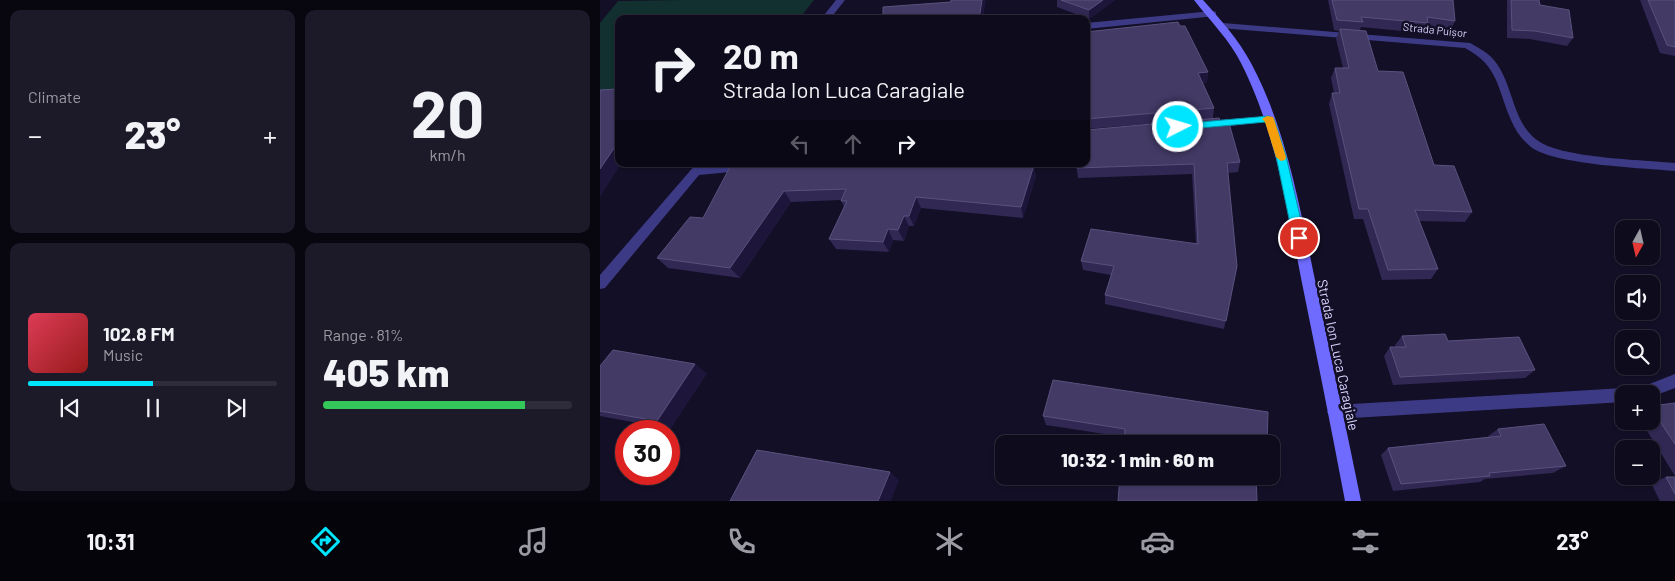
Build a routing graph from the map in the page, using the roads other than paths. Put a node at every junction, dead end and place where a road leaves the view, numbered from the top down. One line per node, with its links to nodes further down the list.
1 (841, 0): 4 (street)
2 (1198, 0): 3 (main road, Strada Ion Luca Caragiale)
3 (1213, 14): 5 (street); 6 (main road, Strada Ion Luca Caragiale)
4 (828, 15)
5 (1090, 26)
6 (1223, 26): 7 (main road, Strada Ion Luca Caragiale); 10 (street, Strada Puișor)
7 (1269, 119): 8 (street); 15 (main road, Strada Ion Luca Caragiale)
8 (1192, 126)
9 (699, 167): 11 (street)
10 (1675, 167)
11 (600, 284)
12 (1675, 381): 13 (street)
13 (1660, 387)
14 (1615, 396): 15 (street)
15 (1335, 412): 16 (main road, Strada Ion Luca Caragiale)
16 (1353, 501)

